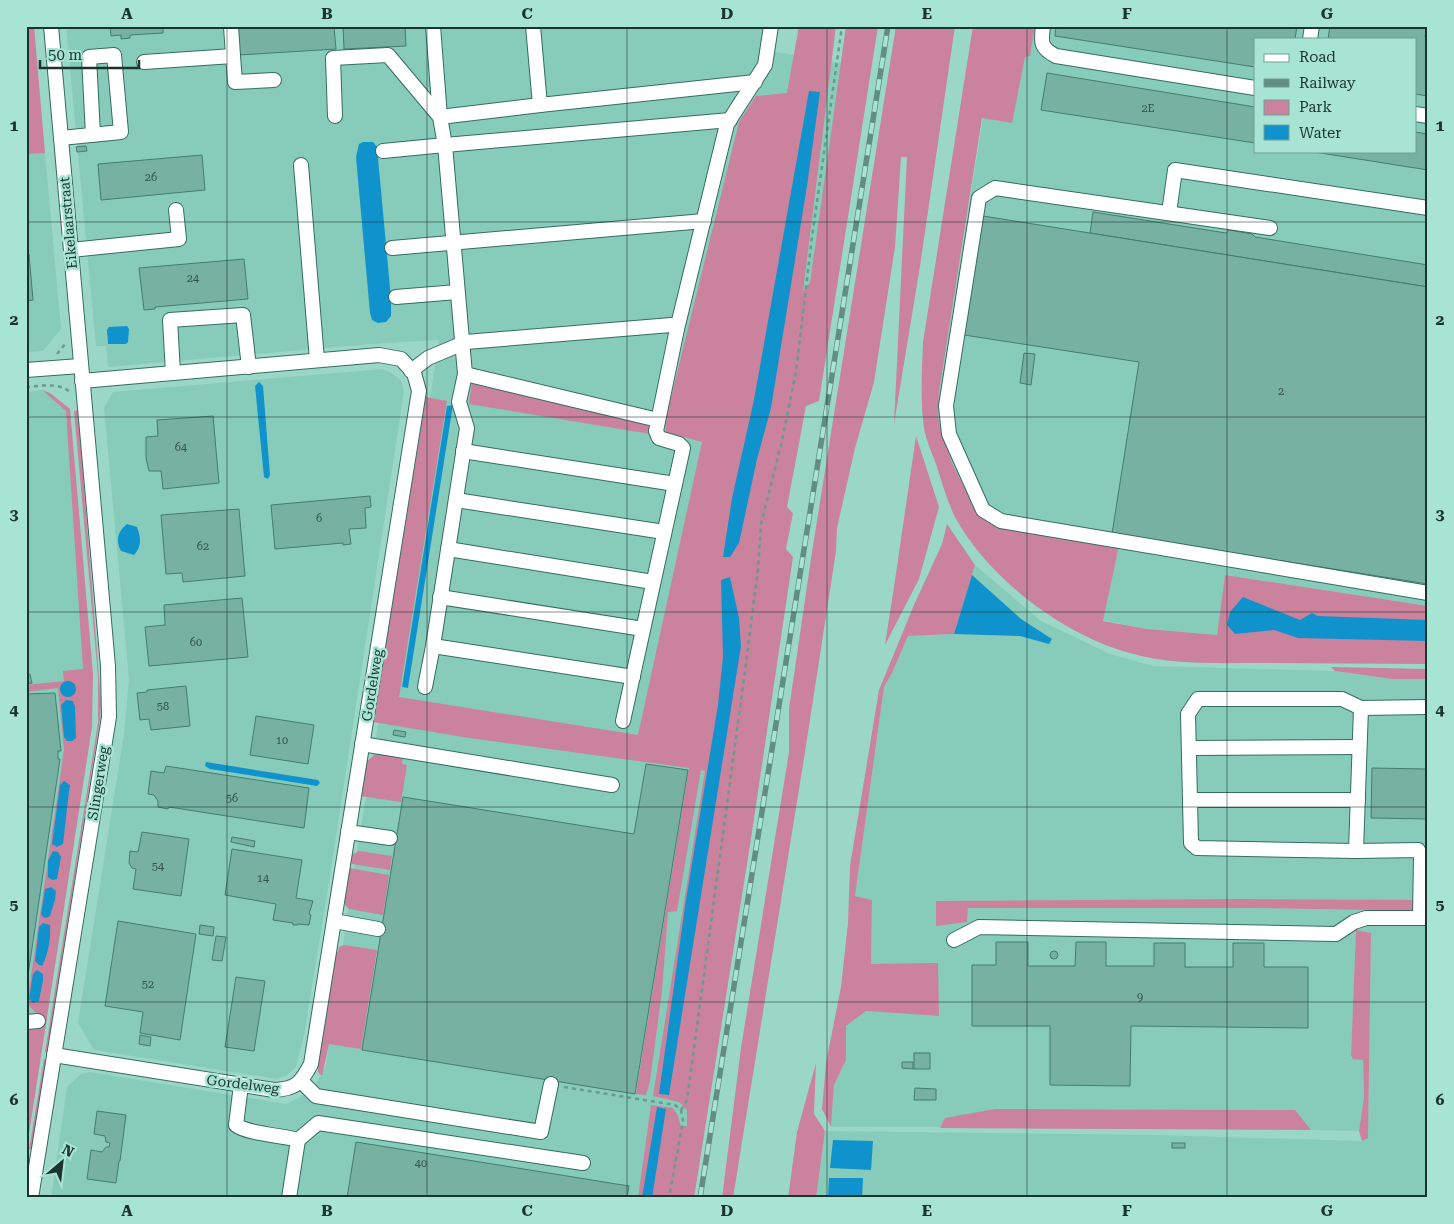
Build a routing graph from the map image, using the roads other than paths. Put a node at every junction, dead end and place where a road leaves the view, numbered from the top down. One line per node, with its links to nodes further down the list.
1 (51, 26): 17 (street, Eikelaarstraat)
2 (231, 26): 7 (street)
3 (433, 26): 14 (street)
4 (533, 26): 12 (street)
5 (771, 26): 10 (street)
6 (1043, 26): 11 (street)
7 (233, 56): 8 (street); 9 (street)
8 (144, 62)
9 (274, 80)
10 (755, 82): 12 (street); 15 (street)
11 (1254, 88)
12 (540, 104): 14 (street)
13 (335, 116): 14 (street)
14 (440, 117): 18 (street)
15 (730, 120): 18 (street); 24 (street)
16 (94, 135): 16 (street); 17 (street)
17 (61, 138): 28 (street, Eikelaarstraat)
18 (445, 145): 19 (street); 26 (street)
19 (384, 151)
20 (301, 165): 33 (street)
21 (1428, 208): 23 (street)
22 (176, 210): 28 (street)
23 (1169, 214): 25 (street); 48 (street)
24 (704, 221): 26 (street); 31 (street)
25 (1270, 228)
26 (453, 242): 27 (street); 29 (street)
27 (392, 248)
28 (71, 250): 34 (street, Eikelaarstraat)
29 (458, 292): 30 (street); 32 (street)
30 (396, 297)
31 (677, 329): 32 (street); 41 (street)
32 (462, 344): 37 (street); 39 (street)
33 (317, 360): 35 (street); 37 (street)
34 (80, 366): 36 (street); 40 (street, Slingerweg)
35 (249, 367): 38 (street); 38 (street)
36 (26, 370)
37 (411, 371): 57 (street, Gordelweg)
38 (173, 373): 40 (street)
39 (464, 374): 41 (street); 42 (street)
40 (82, 381): 70 (street, Slingerweg)
41 (658, 420): 43 (street)
42 (464, 450): 43 (street); 44 (street)
43 (675, 484): 45 (street)
44 (456, 500): 45 (street); 46 (street)
45 (664, 532): 47 (street)
46 (448, 549): 47 (street); 49 (street)
47 (653, 582): 50 (street)
48 (1428, 593)
49 (440, 597): 50 (street); 51 (street)
50 (643, 629): 52 (street)
51 (433, 646): 52 (street); 53 (street)
52 (633, 676): 56 (street)
53 (425, 687)
54 (1428, 707): 55 (street)
55 (1361, 708): 58 (street); 59 (street)
56 (623, 721)
57 (362, 744): 60 (street); 63 (street, Gordelweg)
58 (1360, 747): 59 (street); 62 (street)
59 (1189, 748): 61 (street)
60 (612, 785)
61 (1190, 800): 62 (street); 65 (street)
62 (1358, 800): 65 (street)
63 (348, 832): 64 (street); 67 (street, Gordelweg)
64 (390, 838)
65 (1356, 851): 66 (street)
66 (1424, 918): 69 (street)
67 (334, 921): 68 (street); 71 (street, Gordelweg)
68 (378, 929)
69 (954, 940)
70 (54, 1056): 73 (street, Gordelweg); 75 (street, Slingerweg)
71 (301, 1081): 72 (street); 73 (street, Gordelweg)
72 (551, 1084)
73 (241, 1085): 74 (street)
74 (298, 1140): 76 (street); 78 (street)
75 (32, 1163): 77 (street, Slingerweg)
76 (583, 1163)
77 (31, 1198)
78 (288, 1198)

